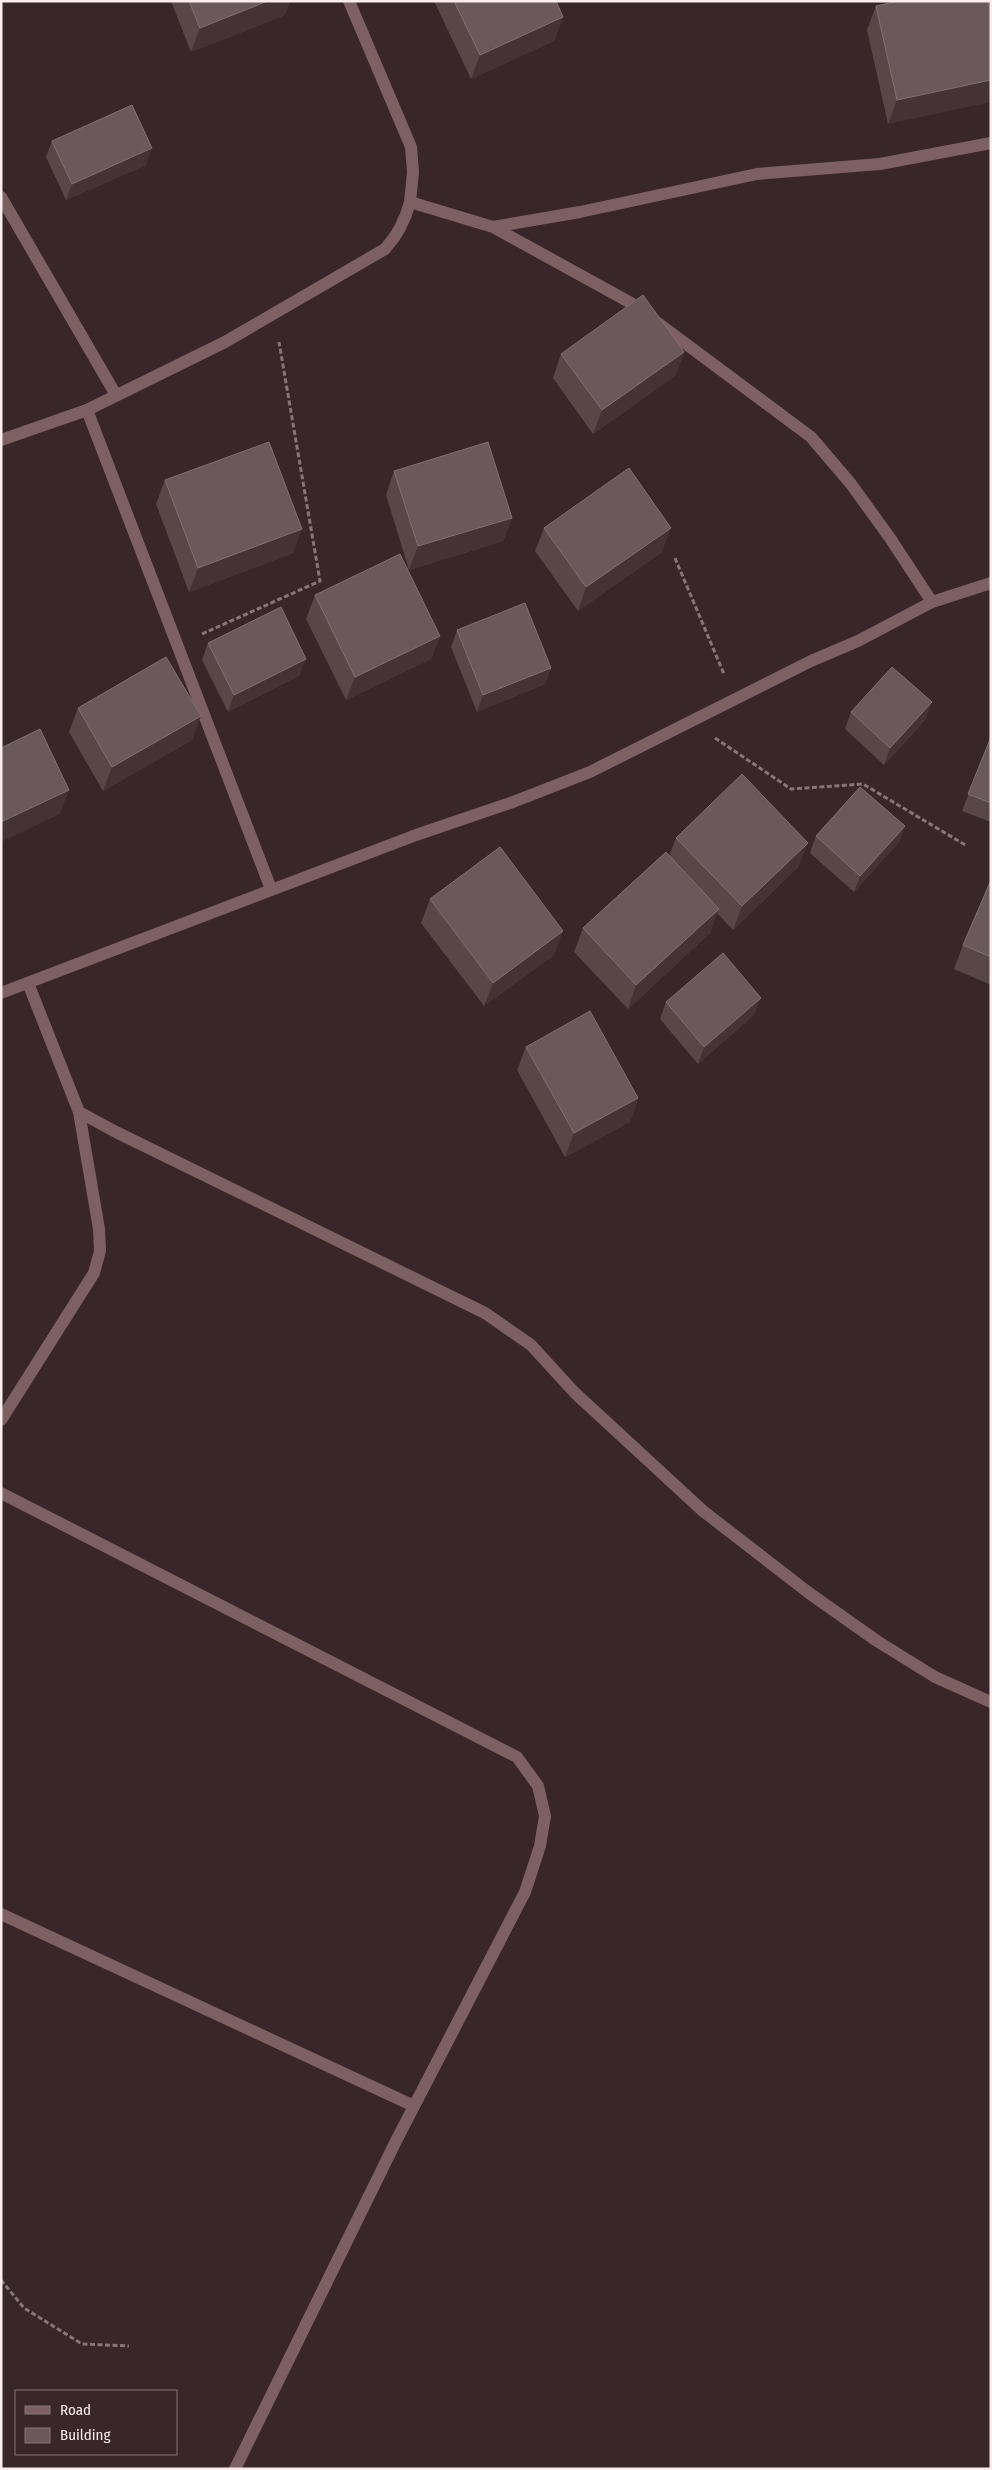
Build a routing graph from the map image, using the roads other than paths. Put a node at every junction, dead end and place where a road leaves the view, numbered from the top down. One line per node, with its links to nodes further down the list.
1 (349, 1): 4 (street)
2 (991, 143): 5 (street)
3 (1, 197): 6 (street)
4 (410, 202): 5 (street); 6 (street)
5 (493, 227): 10 (street)
6 (116, 395): 7 (street)
7 (87, 410): 8 (street); 11 (street)
8 (1, 440)
9 (991, 583): 10 (street)
10 (932, 602): 11 (street)
11 (271, 889): 12 (street)
12 (28, 983): 13 (street); 14 (street)
13 (1, 993)
14 (79, 1112): 15 (street); 17 (street)
15 (1, 1420)
16 (1, 1493): 19 (street)
17 (991, 1702)
18 (1, 1914): 19 (street)
19 (414, 2106): 20 (street)
20 (234, 2469)

